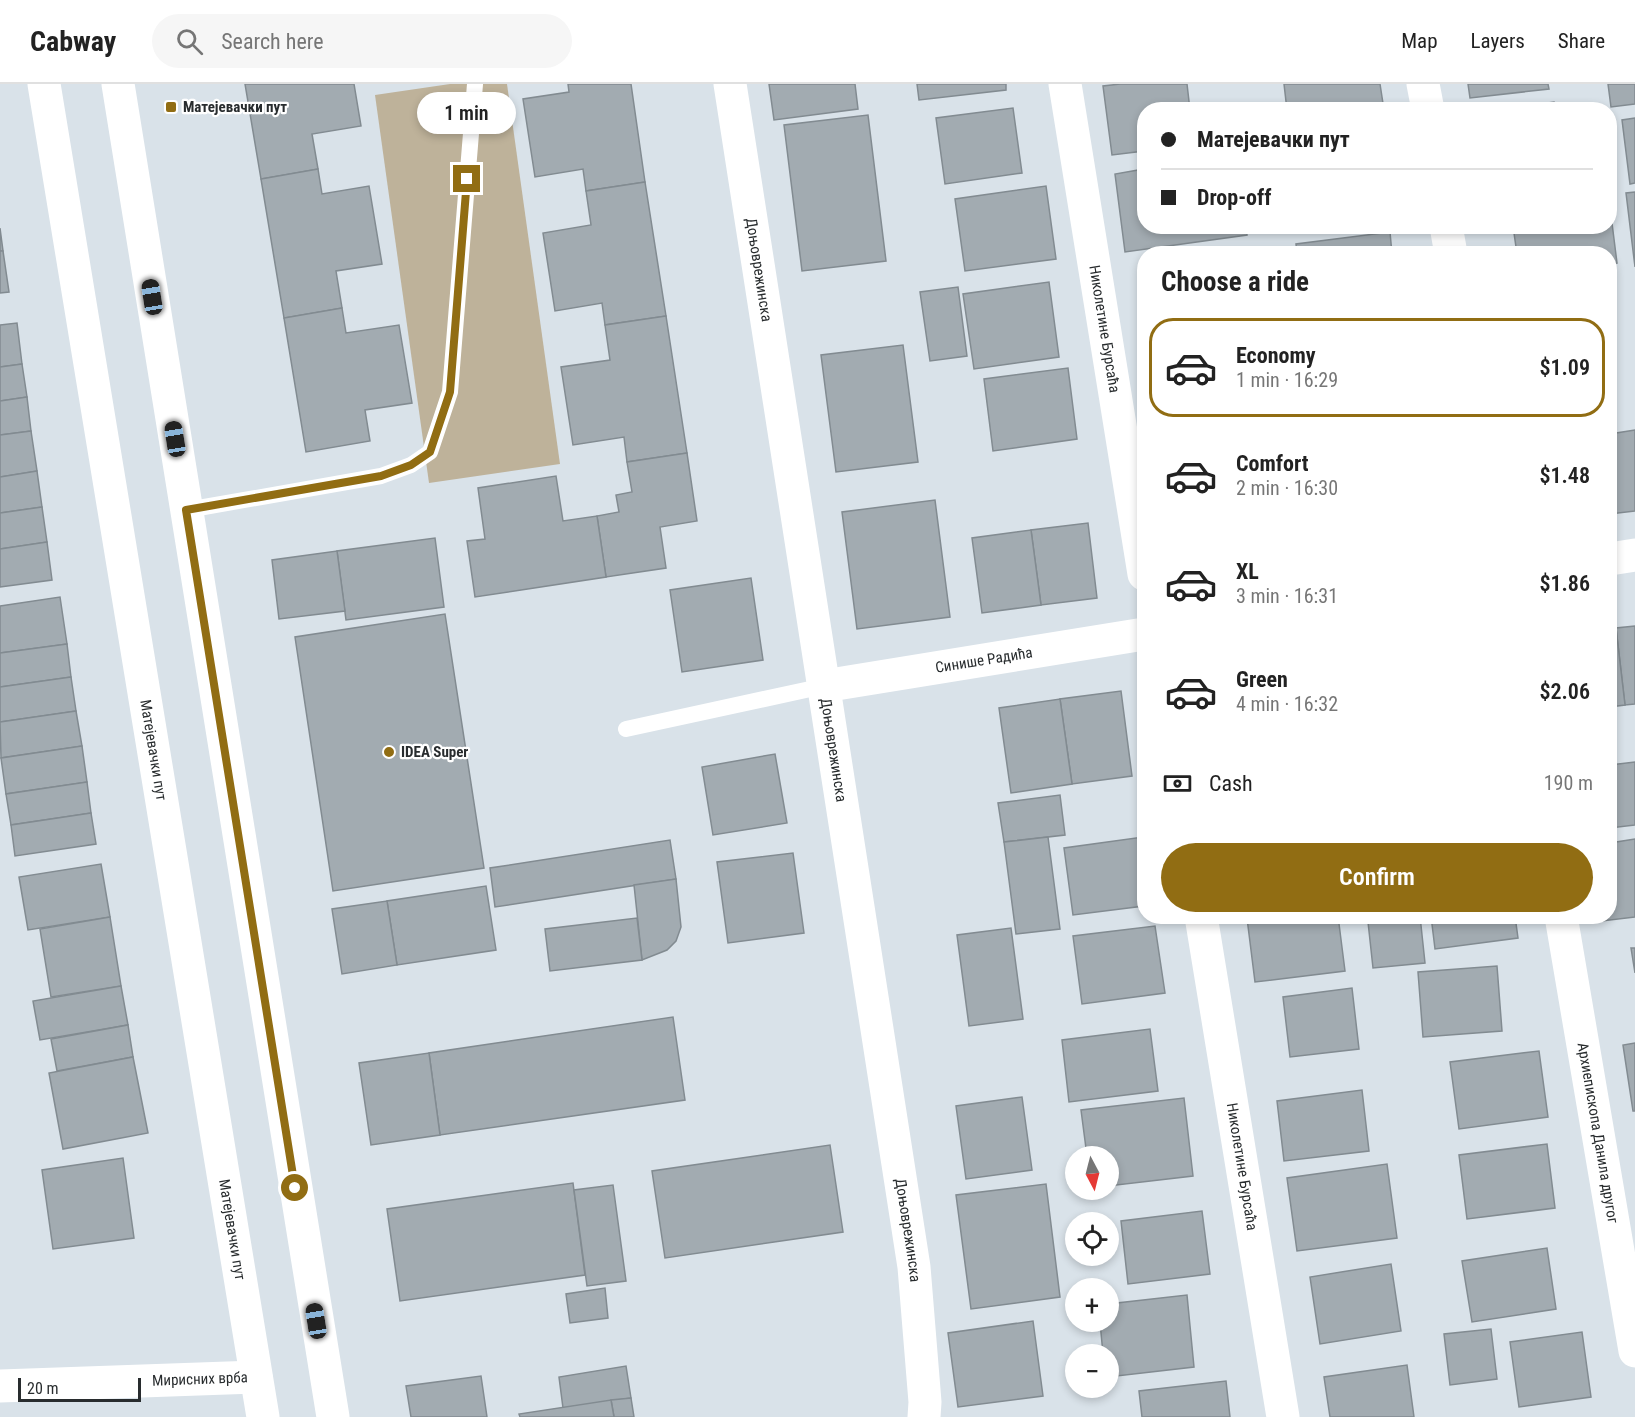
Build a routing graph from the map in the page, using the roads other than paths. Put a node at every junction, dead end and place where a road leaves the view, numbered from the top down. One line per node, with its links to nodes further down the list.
1 (44, 84): 18 (street, Матејевачки пут)
2 (118, 84): 8 (street)
3 (475, 84): 8 (lane)
4 (729, 84): 13 (street, Доњоврежинска)
5 (1065, 84): 9 (street, Николетине Бурсаћа)
6 (1423, 84): 7 (street)
7 (1426, 102)
8 (186, 510): 21 (street)
9 (1137, 531)
10 (1635, 555): 11 (street)
11 (1617, 558)
12 (1137, 635): 13 (street, Синише Радића)
13 (824, 686): 14 (lane); 22 (street, Доњоврежинска)
14 (626, 729)
15 (1202, 924): 23 (street, Николетине Бурсаћа)
16 (1562, 924): 17 (street, Архиепископа Данила другог)
17 (1635, 1351)
18 (256, 1377): 19 (street, Мирисних врба); 20 (street, Матејевачки пут)
19 (0, 1386)
20 (263, 1417)
21 (333, 1417)
22 (924, 1417)
23 (1283, 1417)

